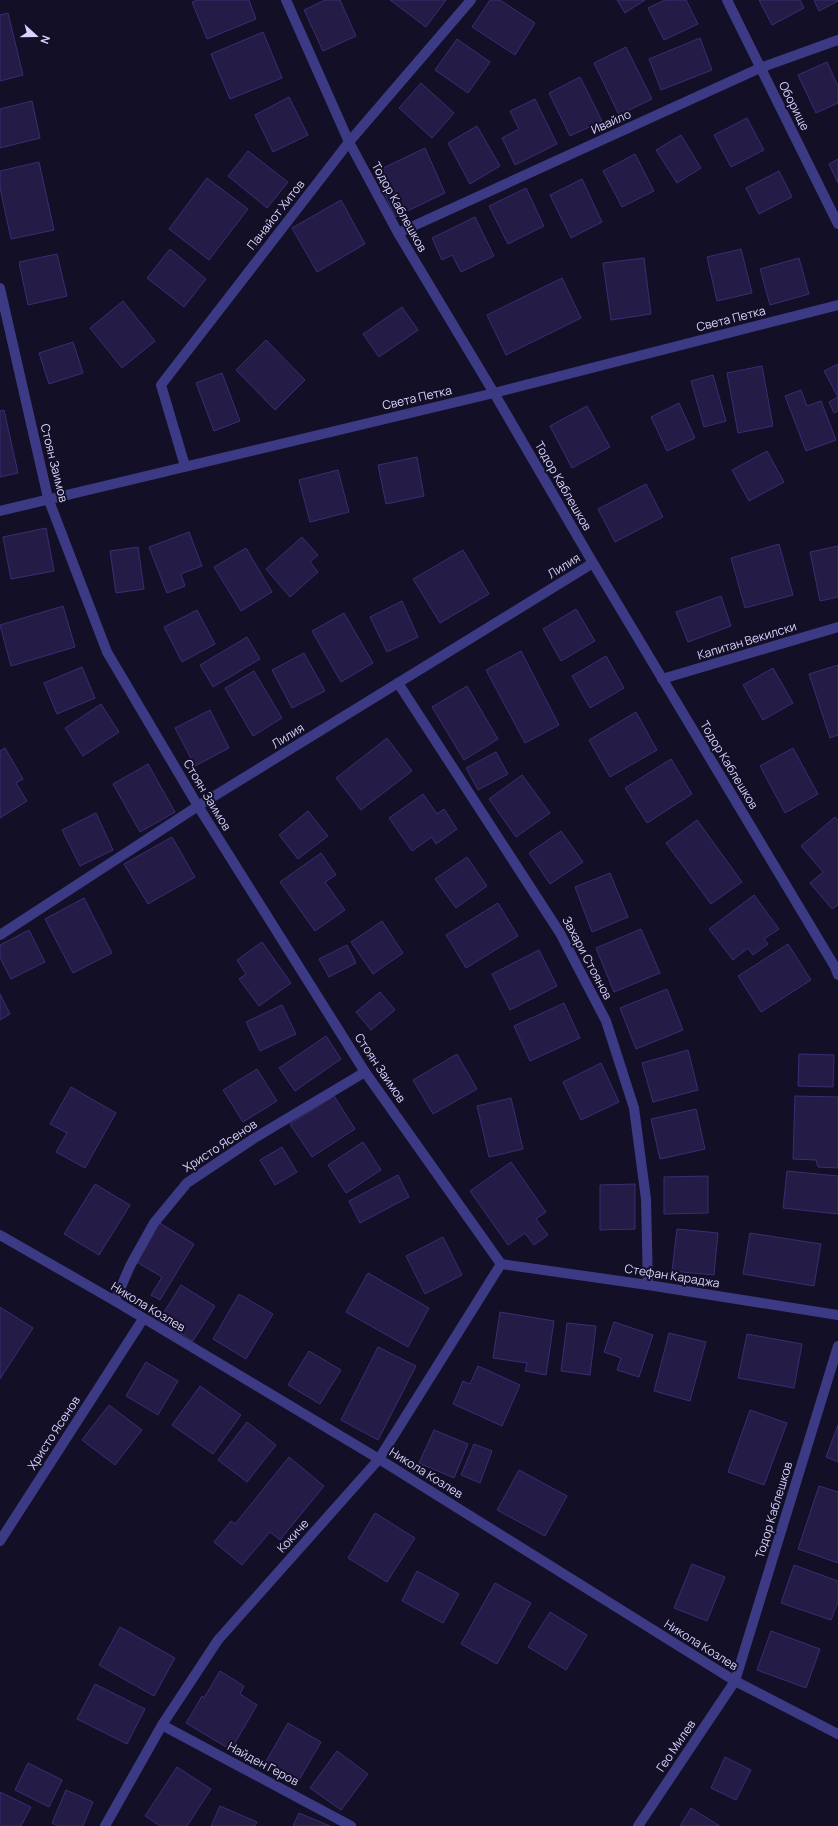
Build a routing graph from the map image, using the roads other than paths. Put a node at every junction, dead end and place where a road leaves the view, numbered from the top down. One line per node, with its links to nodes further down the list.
1 (286, 0): 6 (street, Тодор Каблешков)
2 (471, 0): 6 (street, Панайот Хитов)
3 (727, 0): 5 (street, Оборище)
4 (838, 40): 5 (street, Ивайло)
5 (760, 68): 7 (street, Оборище); 8 (street, Ивайло)
6 (349, 142): 8 (street, Тодор Каблешков); 12 (street, Панайот Хитов)
7 (838, 224)
8 (398, 233): 11 (street, Тодор Каблешков)
9 (0, 288): 13 (street, Стоян Заимов)
10 (838, 305): 11 (street, Света Петка)
11 (494, 393): 12 (street, Света Петка); 15 (street, Тодор Каблешков)
12 (185, 466): 13 (street, Света Петка)
13 (48, 498): 14 (street, Света Петка); 19 (street, Стоян Заимов)
14 (0, 511)
15 (593, 563): 17 (street, Тодор Каблешков); 18 (street, Лилия)
16 (838, 627): 17 (street, Капитан Векилски)
17 (662, 679): 21 (street, Тодор Каблешков)
18 (398, 683): 19 (street, Лилия); 25 (street, Захари Стоянов)
19 (198, 806): 20 (street, Лилия); 22 (street, Стоян Заимов)
20 (0, 935)
21 (837, 969)
22 (365, 1072): 24 (street, Стоян Заимов); 26 (street, Христо Ясенов)
23 (0, 1235): 26 (street, Никола Козлев)
24 (501, 1264): 25 (street, Стефан Караджа); 30 (street, Кокиче)
25 (648, 1285): 27 (street, Стефан Караджа)
26 (115, 1301): 28 (street, Никола Козлев)
27 (838, 1316)
28 (143, 1319): 30 (street, Никола Козлев); 31 (street, Христо Ясенов)
29 (838, 1346): 32 (street, Тодор Каблешков)
30 (379, 1459): 32 (street, Никола Козлев); 33 (street, Кокиче)
31 (0, 1541)
32 (735, 1681): 34 (street, Никола Козлев); 37 (street, Гео Милев)
33 (162, 1725): 35 (street, Кокиче); 36 (street, Найден Геров)
34 (838, 1734)
35 (105, 1826)
36 (351, 1826)
37 (638, 1826)

